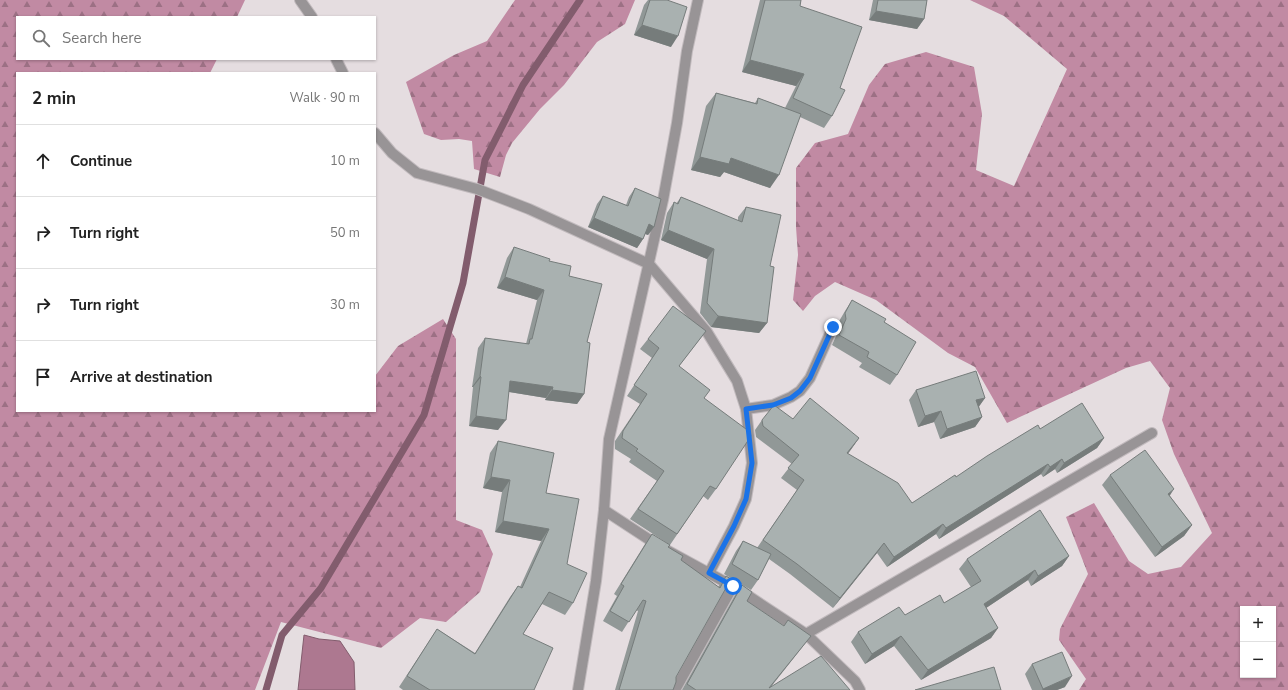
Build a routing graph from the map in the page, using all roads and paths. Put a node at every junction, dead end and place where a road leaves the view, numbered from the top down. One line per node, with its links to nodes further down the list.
1 (300, 0): 3 (street)
2 (698, 0): 7 (street)
3 (311, 16)
4 (336, 60): 5 (street)
5 (342, 72)
6 (376, 134): 7 (street)
7 (648, 264): 9 (street); 11 (street)
8 (833, 327): 9 (street)
9 (746, 409): 12 (street)
10 (1152, 433): 14 (street)
11 (604, 510): 12 (street); 15 (street)
12 (709, 573): 13 (street)
13 (733, 586): 14 (street); 16 (street)
14 (806, 634): 17 (street)
15 (578, 690)
16 (675, 690)
17 (860, 690)

